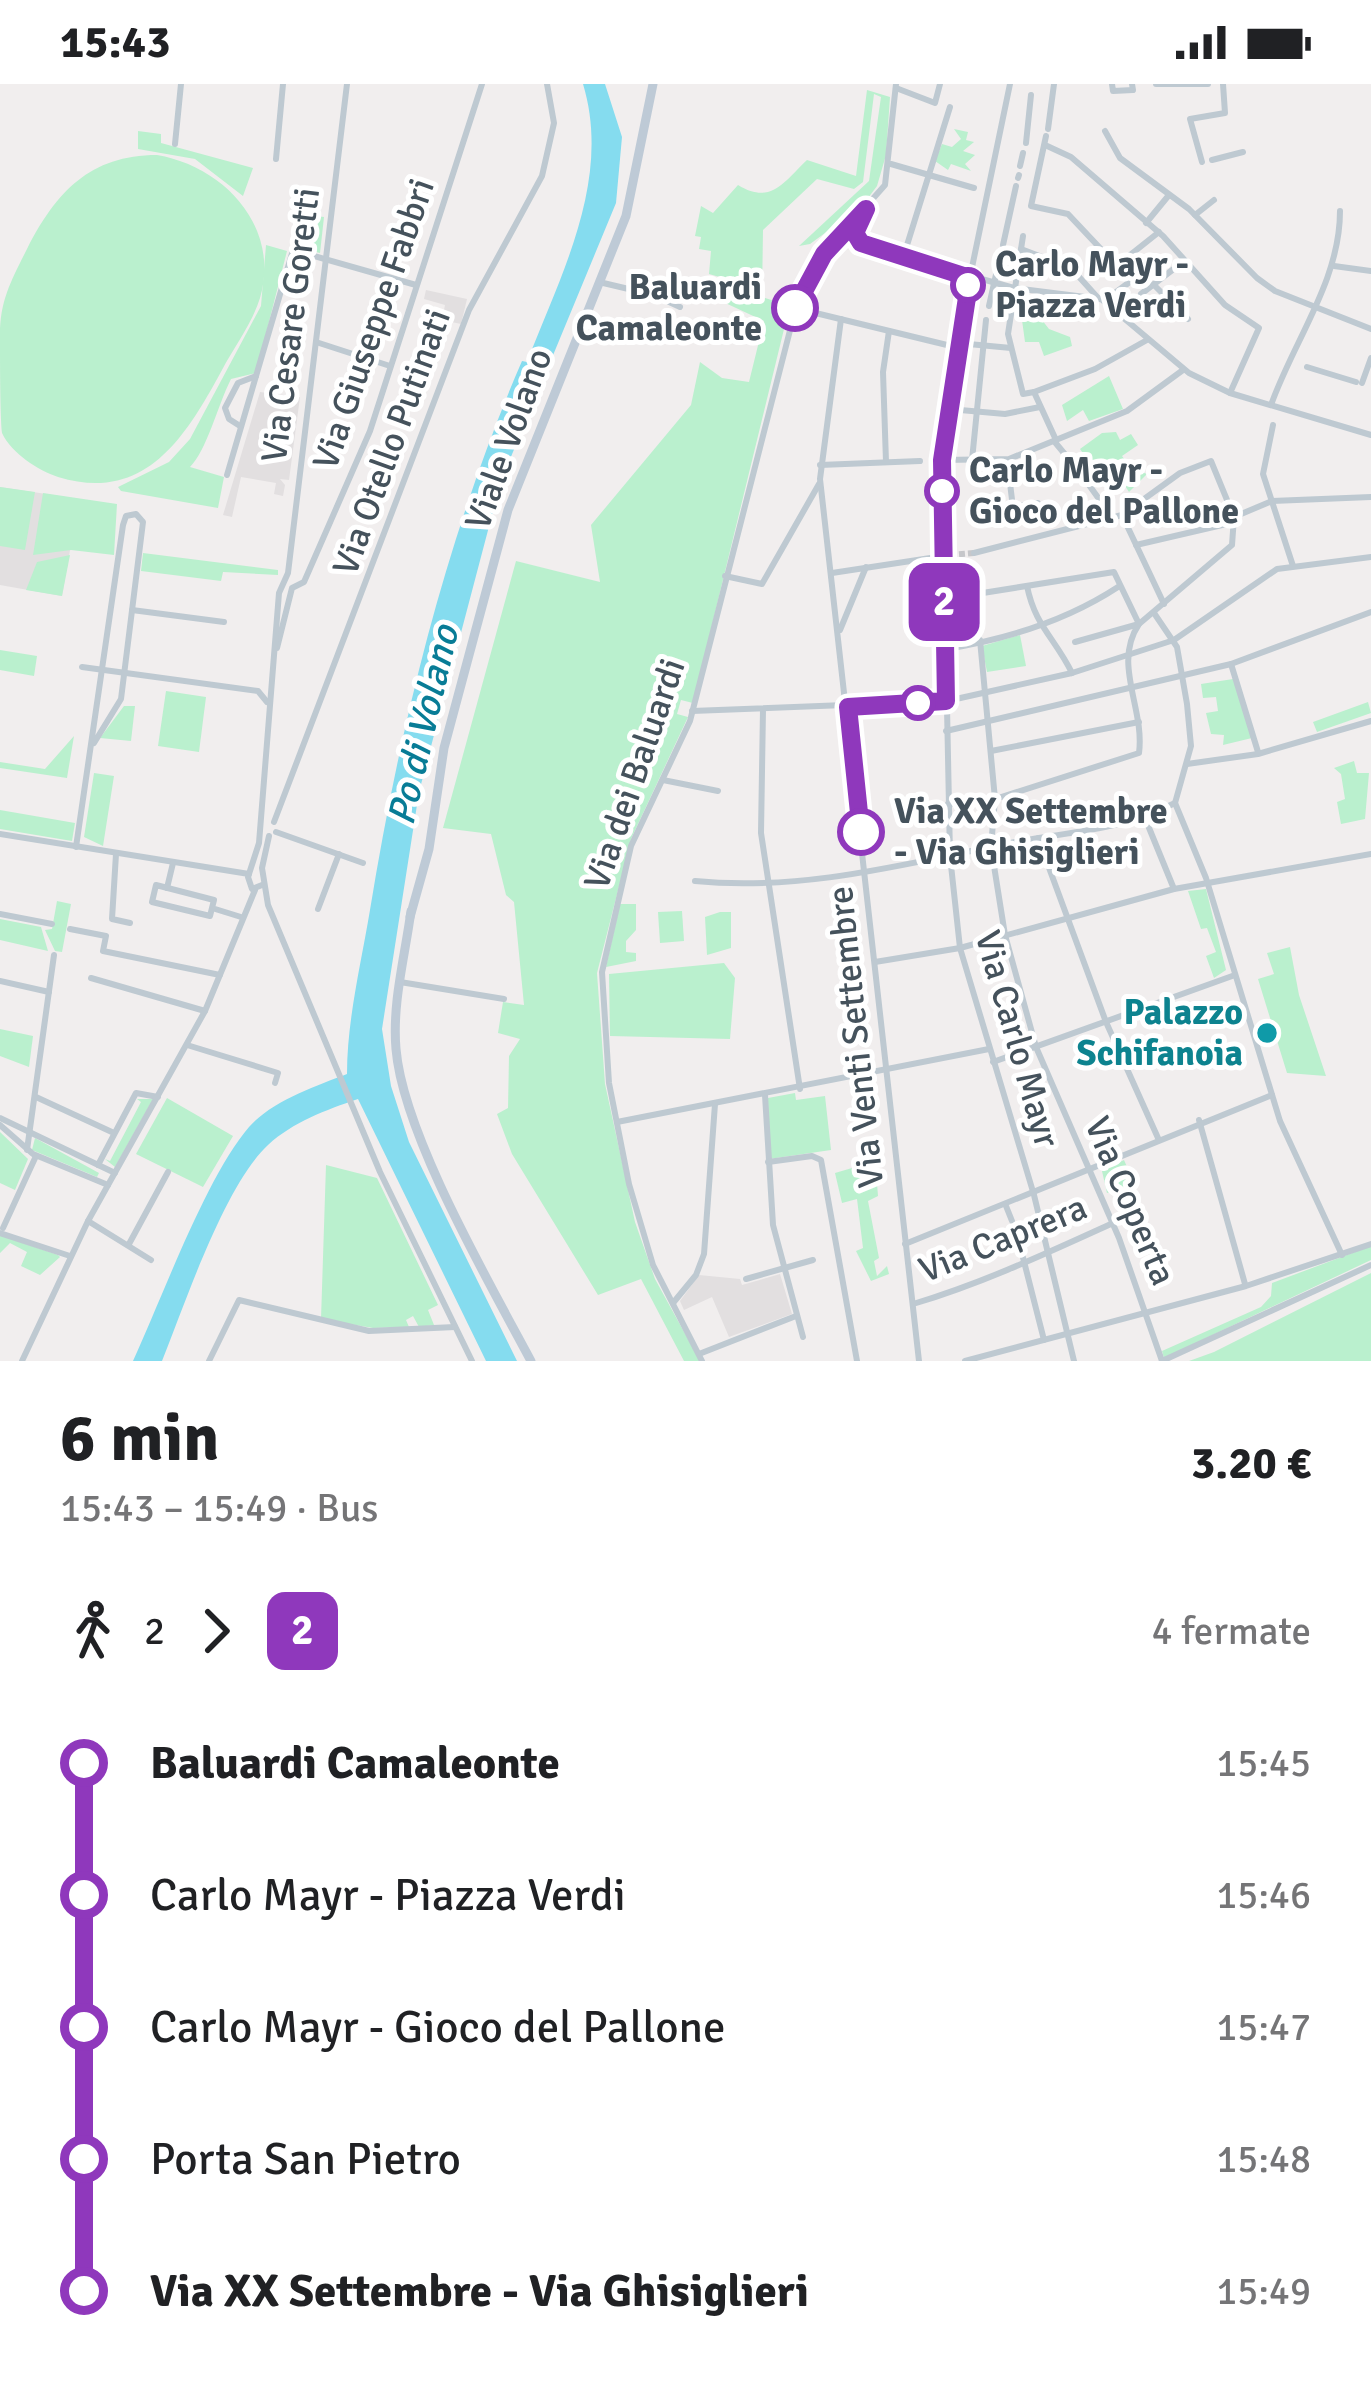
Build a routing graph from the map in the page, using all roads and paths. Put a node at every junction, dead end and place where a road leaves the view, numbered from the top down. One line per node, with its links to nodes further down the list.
1 (181, 84): 20 (street)
2 (283, 84): 24 (street)
3 (347, 84): 42 (street, Via Cesare Goretti)
4 (482, 84): 50 (street, Via Giuseppe Fabbri)
5 (547, 84): 164 (street, Via Otello Putinati)
6 (653, 84): 48 (main road, Viale Volano)
7 (940, 84): 14 (street)
8 (1010, 84): 47 (street, Via Carlo Mayr)
9 (1054, 84): 19 (street)
10 (1132, 84): 15 (street)
11 (1156, 84): 12 (street)
12 (1208, 84)
13 (1223, 84): 26 (street)
14 (896, 86): 27 (street, Via dei Baluardi)
15 (1113, 87)
16 (1032, 90): 21 (street)
17 (950, 106): 28 (street)
18 (1105, 131): 30 (street)
19 (1046, 137): 35 (street); 54 (street)
20 (175, 143)
21 (1025, 143)
22 (1243, 152): 25 (street)
23 (1010, 156): 49 (street)
24 (276, 159)
25 (1212, 160)
26 (1202, 162)
27 (890, 164): 28 (street); 32 (street, Via dei Baluardi)
28 (927, 176): 29 (street); 43 (street)
29 (974, 188)
30 (1168, 195): 34 (street); 35 (street)
31 (1214, 200): 34 (street)
32 (866, 209): 38 (street, Via dei Baluardi); 39 (street)
33 (1340, 211): 45 (street)
34 (1195, 215): 57 (street)
35 (1146, 223): 36 (street)
36 (1159, 232): 41 (street); 44 (street)
37 (1023, 236): 40 (street)
38 (837, 238): 39 (street); 58 (street, Via dei Baluardi)
39 (870, 249): 43 (street)
40 (1021, 249): 52 (street); 54 (street)
41 (1130, 255)
42 (326, 259): 50 (street); 65 (street, Via Cesare Goretti); 73 (street)
43 (903, 259): 47 (street)
44 (1184, 261): 51 (street); 75 (street)
45 (1334, 266): 46 (street); 57 (street)
46 (1371, 271)
47 (970, 278): 49 (street); 66 (street, Via Carlo Mayr)
48 (599, 282): 56 (street); 199 (main road, Viale Volano)
49 (995, 283): 52 (street); 55 (street)
50 (416, 285): 70 (street, Via Giuseppe Fabbri)
51 (1154, 285): 53 (street); 60 (street)
52 (1014, 288): 54 (street); 68 (street)
53 (1141, 294)
54 (1102, 300): 64 (street)
55 (989, 306)
56 (680, 307)
57 (1314, 307): 62 (street); 76 (street)
58 (795, 308): 59 (street); 112 (street, Via dei Baluardi)
59 (841, 319): 63 (street); 91 (street, Via Venti Settembre)
60 (1188, 319)
61 (986, 320): 67 (street)
62 (1371, 329)
63 (890, 332): 66 (street); 90 (street)
64 (1148, 340): 72 (street); 74 (street)
65 (316, 342): 70 (street); 113 (street, Via Cesare Goretti)
66 (954, 346): 67 (street); 78 (street, Via Carlo Mayr)
67 (982, 346): 68 (street); 79 (street)
68 (1011, 348): 74 (street)
69 (1371, 358): 71 (street)
70 (390, 366): 111 (street, Via Giuseppe Fabbri)
71 (1307, 367)
72 (1183, 370): 75 (street); 83 (street)
73 (259, 374): 81 (street); 81 (street)
74 (1034, 392): 77 (street)
75 (1230, 393): 76 (street)
76 (1271, 405): 82 (street)
77 (1040, 406): 79 (street); 83 (street)
78 (948, 409): 79 (street); 86 (street, Via Carlo Mayr)
79 (975, 412): 89 (street)
80 (1274, 424): 97 (street)
81 (240, 426): 93 (street)
82 (1371, 435)
83 (1055, 440): 84 (street); 85 (street)
84 (1027, 452): 87 (street); 94 (street)
85 (1068, 458)
86 (942, 460): 89 (street); 105 (street, Via Carlo Mayr)
87 (1007, 460): 89 (street); 94 (street)
88 (920, 461): 90 (street)
89 (972, 461)
90 (886, 462): 91 (street)
91 (820, 465): 95 (street, Via Venti Settembre)
92 (1076, 467): 100 (street)
93 (227, 475)
94 (1009, 475): 98 (street)
95 (820, 481): 110 (street, Via Venti Settembre); 112 (street)
96 (1371, 497): 97 (street)
97 (1272, 501): 101 (street); 109 (street)
98 (1038, 503)
99 (1122, 515): 100 (street); 101 (street); 102 (street)
100 (1112, 517): 103 (street)
101 (1234, 520): 102 (street); 118 (street)
102 (1136, 545): 118 (street)
103 (974, 553)
104 (120, 554): 106 (street); 106 (street); 119 (street)
105 (947, 555): 108 (street); 117 (street, Via Carlo Mayr)
106 (139, 556): 120 (street)
107 (1371, 557): 109 (street)
108 (866, 566): 110 (street); 127 (street)
109 (1293, 566): 128 (street)
110 (832, 573): 127 (street, Via Venti Settembre)
111 (304, 576): 113 (street); 113 (street, Via Giuseppe Fabbri)
112 (725, 576): 147 (street, Via dei Baluardi)
113 (289, 580): 133 (street)
114 (1028, 586): 115 (street); 116 (street); 126 (street)
115 (1118, 587): 124 (street); 126 (street)
116 (979, 596): 117 (street); 125 (street)
117 (944, 598): 131 (street, Via Carlo Mayr)
118 (1165, 604): 122 (street)
119 (114, 608): 120 (street); 120 (street); 136 (street)
120 (132, 611): 123 (street); 137 (street)
121 (1371, 612): 134 (street)
122 (1154, 613): 124 (street); 128 (street)
123 (224, 622)
124 (1139, 624): 130 (street); 132 (street)
125 (979, 626)
126 (1038, 627): 129 (street); 138 (street)
127 (839, 630): 145 (street, Via Venti Settembre)
128 (1174, 640): 132 (street); 139 (street)
129 (980, 642): 131 (street); 142 (street, Via Coperta)
130 (1075, 642)
131 (946, 649): 143 (street, Via Carlo Mayr)
132 (1125, 656): 138 (street); 140 (street)
133 (275, 657): 141 (street); 144 (street)
134 (1231, 664): 139 (street); 154 (street)
135 (82, 667): 136 (street)
136 (106, 670): 137 (street); 152 (street)
137 (124, 673): 141 (street); 152 (street)
138 (1072, 673): 142 (street)
139 (1183, 674): 140 (street); 155 (street)
140 (1132, 686): 149 (street); 150 (street)
141 (258, 691): 144 (street)
142 (986, 695): 143 (street); 149 (street, Via Coperta)
143 (946, 701): 145 (street); 151 (street, Via Carlo Mayr)
144 (269, 705): 159 (street)
145 (848, 707): 146 (street); 175 (street, Via Venti Settembre)
146 (763, 710): 147 (street); 179 (street)
147 (692, 711): 156 (street, Via dei Baluardi)
148 (1371, 721): 154 (street)
149 (989, 722): 151 (street); 153 (street, Via Coperta)
150 (1139, 722): 153 (street); 158 (street)
151 (946, 731): 161 (street, Via Carlo Mayr)
152 (94, 743): 167 (street)
153 (991, 751): 158 (street, Via Coperta)
154 (1258, 754): 155 (street)
155 (1186, 764): 160 (street)
156 (663, 780): 157 (street); 218 (street, Via dei Baluardi)
157 (718, 791)
158 (995, 799): 161 (street); 168 (street, Via Coperta)
159 (262, 802): 163 (street); 164 (street)
160 (1175, 803): 162 (street); 178 (street)
161 (948, 804): 172 (street, Via Carlo Mayr)
162 (1145, 818): 166 (street); 181 (street)
163 (260, 826): 164 (street); 164 (street); 177 (street)
164 (273, 828): 170 (street); 177 (street, Via Otello Putinati)
165 (0, 834): 167 (street)
166 (1039, 838): 168 (street); 186 (street)
167 (76, 847): 169 (street)
168 (991, 847): 172 (street); 191 (street, Via Coperta)
169 (116, 854): 174 (street); 188 (street)
170 (339, 854): 173 (street); 183 (street)
171 (1371, 854): 178 (street)
172 (950, 856): 175 (street); 192 (street, Via Carlo Mayr)
173 (364, 862)
174 (173, 863): 177 (street); 180 (street)
175 (865, 872): 179 (street); 194 (street, Via Venti Settembre)
176 (695, 880): 179 (street)
177 (254, 882): 184 (street); 187 (street)
178 (1208, 886): 181 (street); 196 (street)
179 (769, 887): 210 (street)
180 (167, 888): 182 (street); 182 (street)
181 (1174, 889): 186 (street)
182 (212, 908): 184 (street)
183 (318, 909)
184 (243, 913): 187 (street); 195 (street)
185 (0, 914): 189 (street)
186 (1068, 916): 191 (street); 203 (street)
187 (274, 920): 254 (street)
188 (130, 923)
189 (52, 925)
190 (70, 929): 195 (street)
191 (1004, 935): 192 (street); 205 (street, Via Coperta)
192 (960, 948): 194 (street); 206 (street, Via Carlo Mayr)
193 (54, 956): 200 (street)
194 (874, 962): 208 (street, Via Venti Settembre)
195 (220, 975): 202 (street)
196 (1235, 975): 203 (street); 212 (street)
197 (91, 978): 202 (street)
198 (0, 982): 200 (street)
199 (400, 982): 201 (street); 262 (main road, Viale Volano)
200 (50, 992): 213 (street)
201 (504, 999)
202 (205, 1011): 204 (street)
203 (1106, 1022): 205 (street); 221 (street)
204 (187, 1045): 209 (street); 214 (street)
205 (1036, 1047): 207 (street); 226 (street, Via Coperta)
206 (989, 1048): 207 (street, Via Carlo Mayr); 208 (street)
207 (993, 1062): 230 (street, Via Carlo Mayr)
208 (886, 1073): 210 (street); 238 (street, Via Venti Settembre)
209 (275, 1083)
210 (800, 1089): 211 (street)
211 (765, 1095): 215 (street); 224 (street)
212 (1272, 1095): 216 (street); 241 (street)
213 (36, 1097): 219 (street); 220 (street)
214 (158, 1097): 220 (street); 228 (street)
215 (715, 1104): 218 (street); 250 (street)
216 (1199, 1120): 221 (street); 249 (street)
217 (0, 1121): 219 (street); 222 (street)
218 (616, 1122): 250 (street, Via dei Baluardi)
219 (31, 1131): 222 (street); 225 (street)
220 (114, 1133): 225 (street)
221 (1158, 1138): 226 (street)
222 (27, 1150): 223 (street)
223 (36, 1156): 229 (street); 235 (street)
224 (767, 1162): 247 (street); 263 (street)
225 (98, 1165): 228 (street)
226 (1088, 1169): 230 (street); 234 (street, Via Coperta)
227 (168, 1172): 237 (street)
228 (115, 1174): 229 (street)
229 (108, 1186): 233 (street)
230 (1034, 1195): 231 (street); 240 (street, Via Carlo Mayr)
231 (1006, 1206): 232 (street); 238 (street)
232 (1012, 1221)
233 (88, 1222): 237 (street); 242 (street)
234 (1113, 1223): 240 (street, Via Caprera); 252 (street, Via Coperta)
235 (2, 1230): 242 (street)
236 (1017, 1234): 245 (street)
237 (129, 1244): 243 (street)
238 (905, 1244): 251 (street, Via Venti Settembre)
239 (1371, 1244): 241 (street)
240 (1048, 1249): 245 (street, Via Caprera); 255 (street, Via Carlo Mayr)
241 (1342, 1255): 249 (street)
242 (70, 1256): 259 (street)
243 (151, 1260)
244 (813, 1260): 247 (street)
245 (1027, 1264): 251 (street, Via Caprera); 257 (street)
246 (1371, 1265): 267 (street)
247 (782, 1268): 248 (street); 253 (street)
248 (746, 1279)
249 (1246, 1286): 252 (street)
250 (673, 1303): 258 (street, Via dei Baluardi)
251 (913, 1304): 264 (street, Via Venti Settembre)
252 (1147, 1311): 255 (street); 267 (street, Via Coperta)
253 (796, 1316): 256 (street); 258 (street)
254 (455, 1328): 260 (street); 261 (street)
255 (1067, 1332): 257 (street); 266 (street, Via Carlo Mayr)
256 (802, 1336)
257 (1044, 1340): 265 (street)
258 (701, 1358)
259 (22, 1361)
260 (209, 1361)
261 (472, 1361)
262 (531, 1361)
263 (857, 1361)
264 (919, 1361)
265 (965, 1361)
266 (1074, 1361)
267 (1162, 1361)

